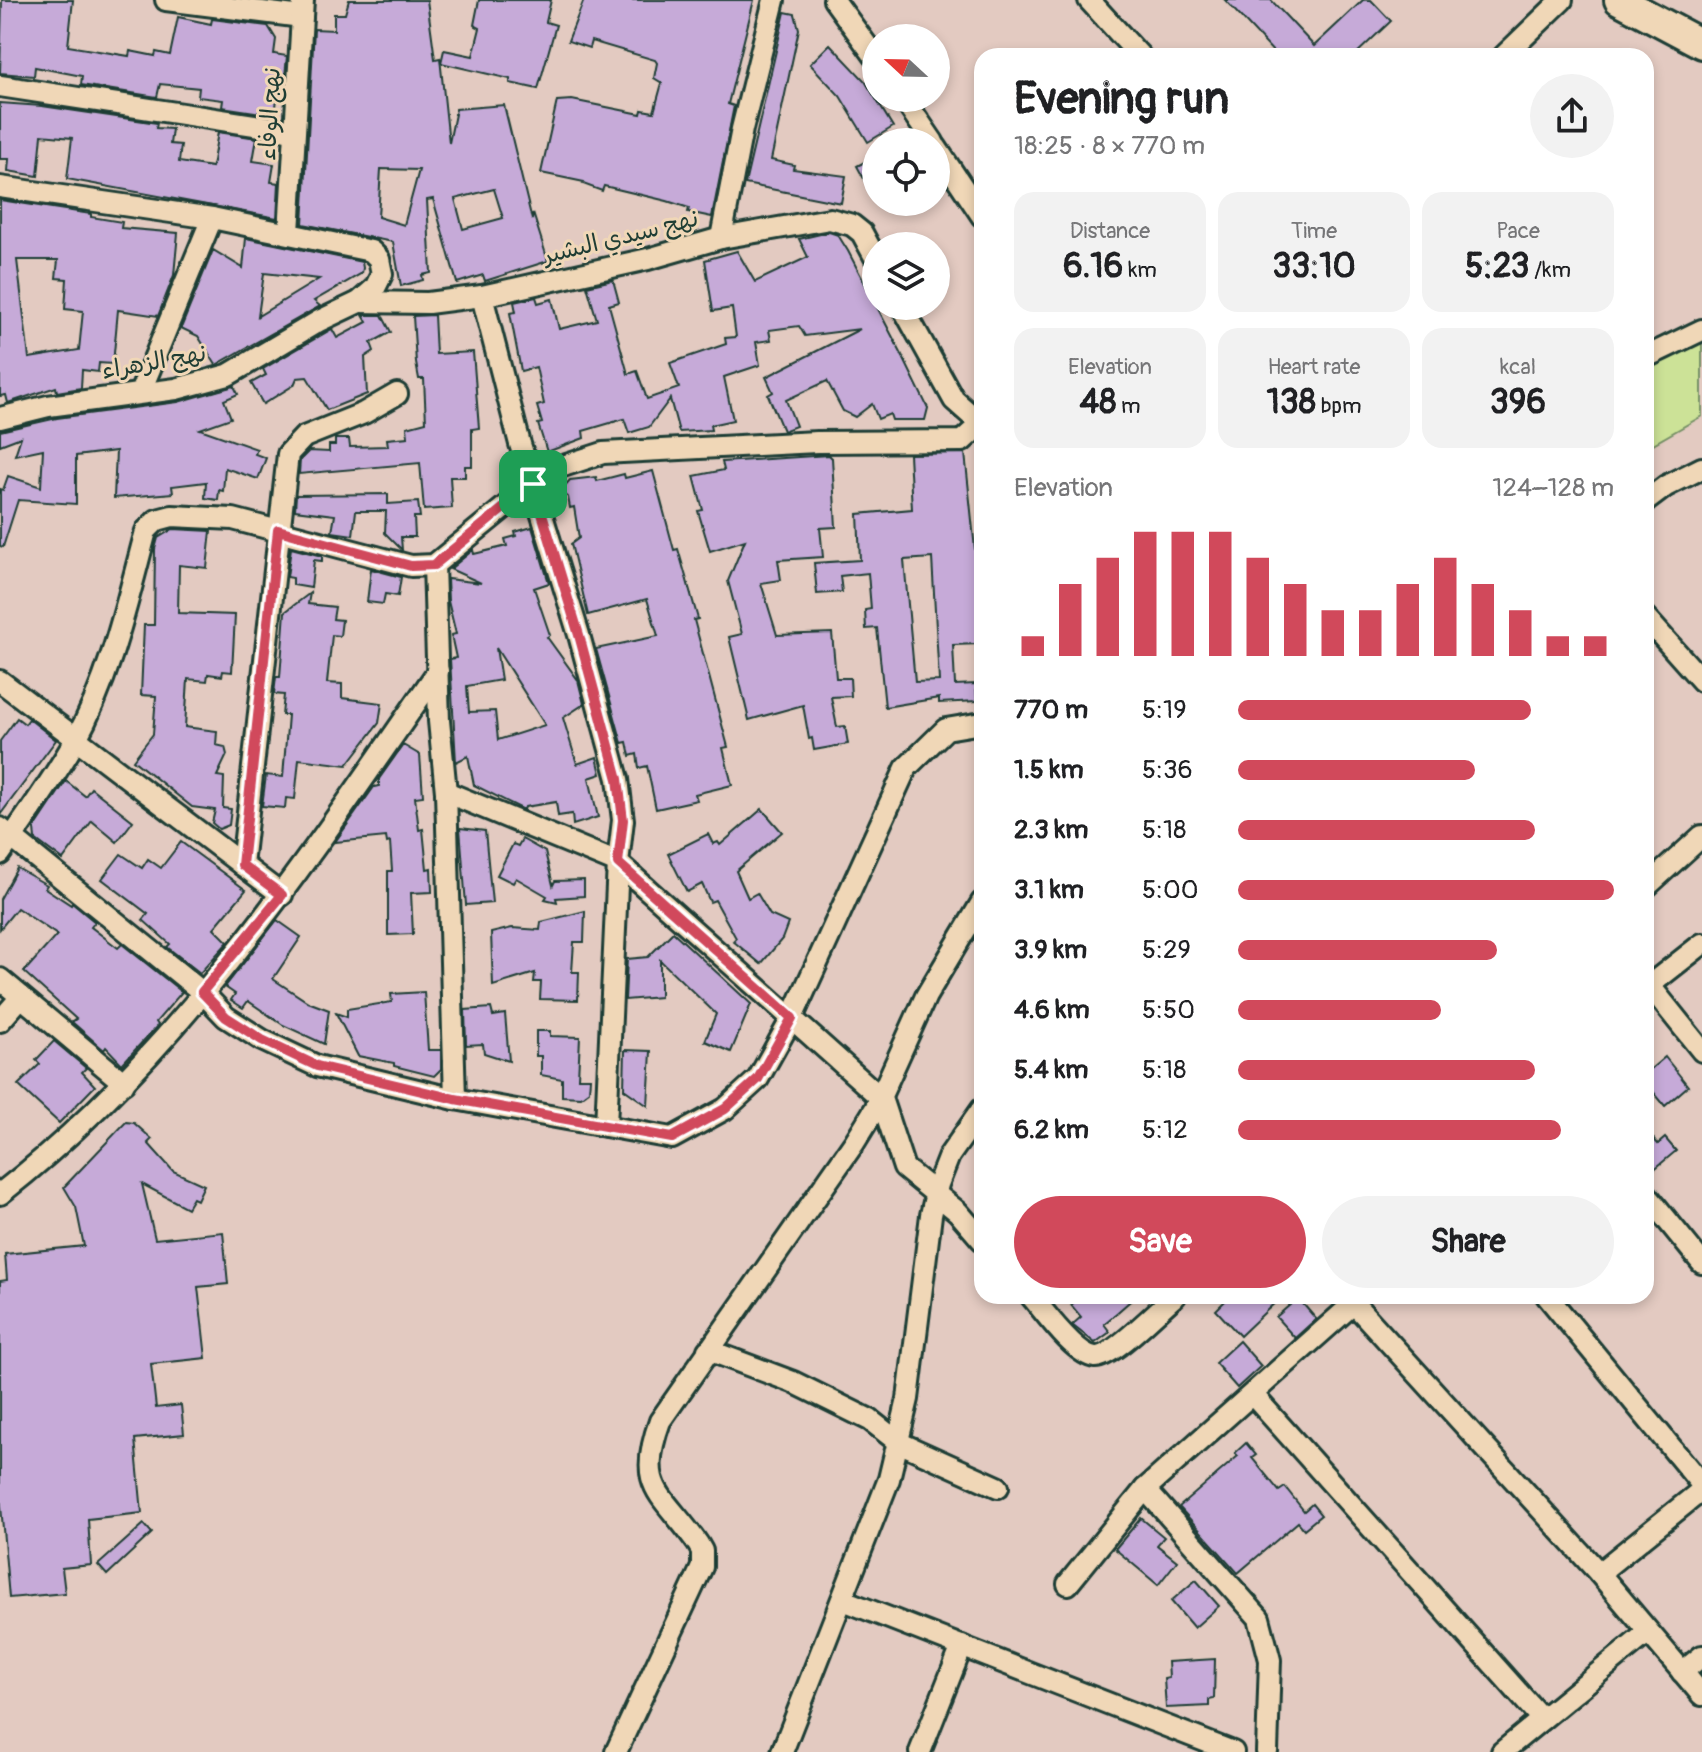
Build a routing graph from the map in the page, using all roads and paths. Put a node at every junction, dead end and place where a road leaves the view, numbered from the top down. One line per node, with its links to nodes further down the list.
1 (166, 0): 7 (street)
2 (774, 0): 20 (street)
3 (834, 0): 8 (street)
4 (1089, 0): 10 (street)
5 (1562, 0): 11 (street)
6 (1619, 0): 9 (main road)
7 (302, 8): 13 (street, نهج الوفاء)
8 (862, 39)
9 (1702, 44)
10 (1133, 48)
11 (1512, 48)
12 (0, 86): 13 (street)
13 (294, 131): 18 (street, نهج الوفاء)
14 (950, 168): 16 (street)
15 (0, 187): 17 (street)
16 (974, 204)
17 (212, 218): 18 (street); 26 (street)
18 (289, 232): 22 (street, نهج الزهراء)
19 (862, 233): 20 (street, نهج سيدي البشير)
20 (721, 238): 21 (street, نهج سيدي البشير)
21 (482, 296): 22 (street, نهج سيدي البشير); 32 (street)
22 (359, 302): 26 (street, نهج الزهراء)
23 (910, 320): 29 (street)
24 (1702, 330): 25 (street)
25 (1654, 353)
26 (140, 393): 28 (street, نهج الزهراء)
27 (397, 394): 34 (street)
28 (0, 418)
29 (974, 418)
30 (974, 430): 32 (street)
31 (1700, 472): 33 (street)
32 (533, 484): 35 (street); 45 (street)
33 (1654, 495)
34 (278, 530): 35 (street); 41 (street); 46 (street)
35 (434, 565): 37 (street)
36 (1654, 627): 39 (street)
37 (438, 671): 42 (street); 48 (street)
38 (0, 681): 41 (street)
39 (1702, 681)
40 (974, 724): 56 (street)
41 (75, 741): 44 (street); 46 (street)
42 (446, 792): 45 (street); 61 (street)
43 (1702, 836): 47 (street)
44 (4, 840): 53 (street)
45 (618, 863): 56 (street); 63 (street)
46 (242, 865): 48 (street)
47 (1654, 880)
48 (282, 895): 53 (street)
49 (974, 915): 60 (street)
50 (1702, 944): 52 (street)
51 (0, 979): 55 (street)
52 (1654, 982)
53 (202, 992): 59 (street); 61 (street)
54 (1654, 994): 58 (street)
55 (21, 997): 57 (street); 59 (street)
56 (792, 1018): 60 (street); 63 (street)
57 (0, 1021)
58 (1702, 1051)
59 (124, 1083): 65 (street)
60 (881, 1098): 64 (street); 74 (street)
61 (455, 1099): 63 (street)
62 (974, 1120): 64 (street)
63 (606, 1126)
64 (936, 1193): 67 (street); 76 (street)
65 (0, 1194)
66 (1654, 1204): 68 (street)
67 (974, 1232)
68 (1702, 1263)
69 (1038, 1304): 70 (street)
70 (1166, 1304)
71 (1346, 1304): 75 (street)
72 (1354, 1304): 80 (street)
73 (1553, 1304): 78 (street)
74 (708, 1350): 76 (street); 89 (street)
75 (1253, 1395): 79 (street); 88 (street)
76 (898, 1442): 77 (street); 82 (street)
77 (998, 1487)
78 (1702, 1488): 80 (street)
79 (1145, 1489): 81 (street); 93 (street)
80 (1599, 1573): 83 (street)
81 (1068, 1584)
82 (843, 1600): 84 (street); 90 (street)
83 (1647, 1633): 86 (street); 88 (street)
84 (962, 1646): 91 (street); 92 (street)
85 (1702, 1656): 86 (street)
86 (1682, 1672): 87 (street)
87 (1702, 1695)
88 (1542, 1719): 94 (street)
89 (616, 1752)
90 (782, 1752)
91 (920, 1752)
92 (1233, 1752)
93 (1267, 1752)
94 (1502, 1752)

